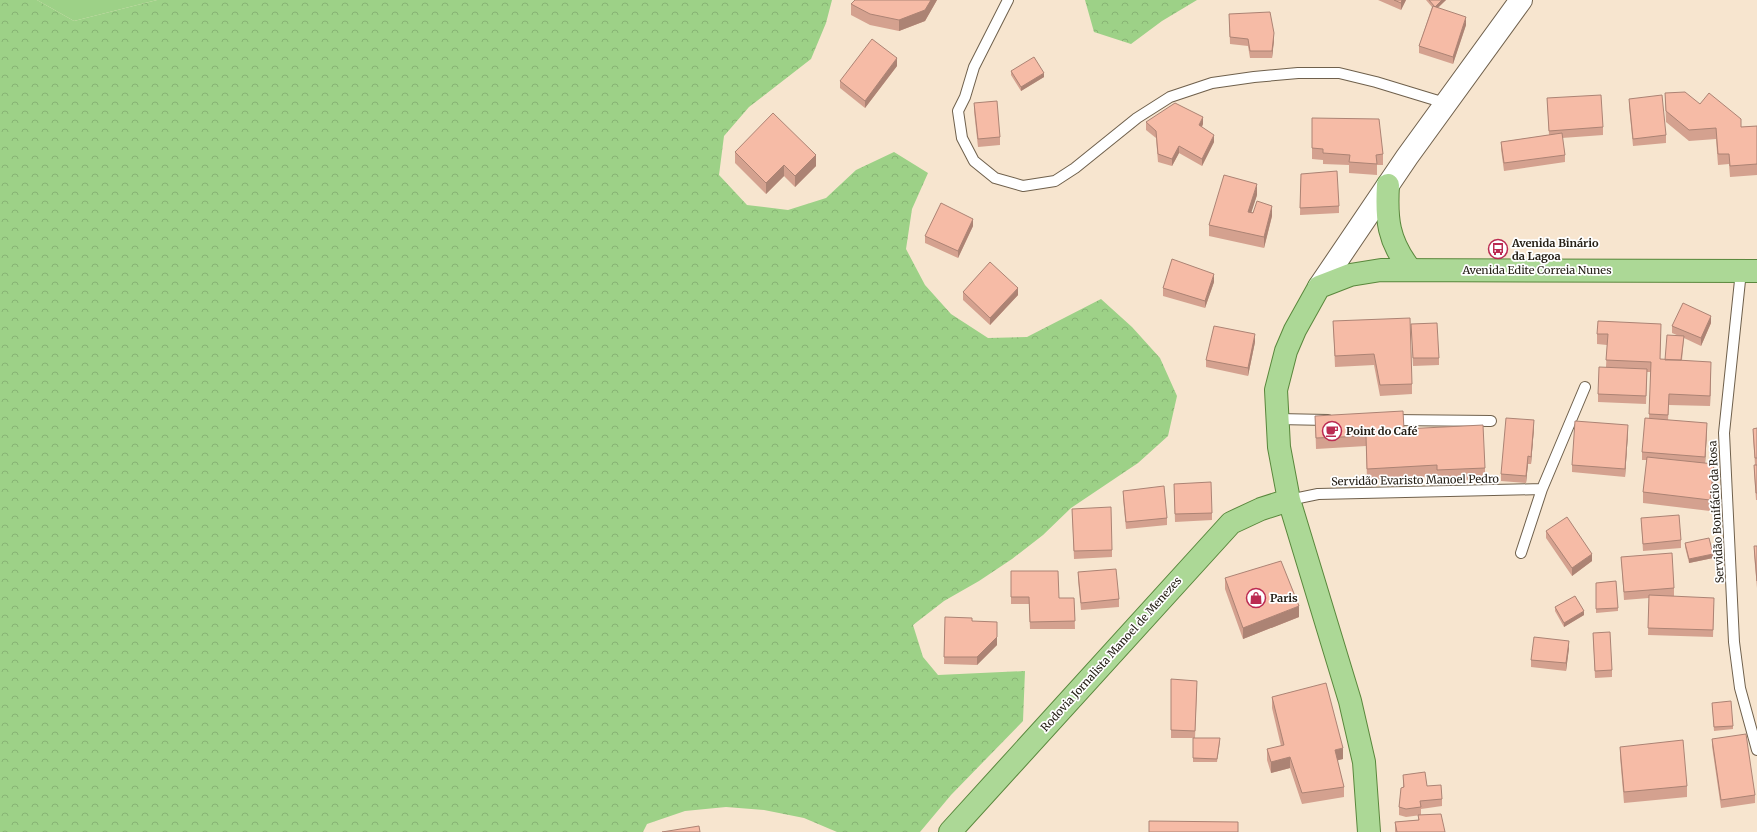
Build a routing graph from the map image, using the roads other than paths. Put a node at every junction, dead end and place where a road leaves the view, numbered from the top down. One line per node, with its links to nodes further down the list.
1 (1008, 0): 3 (lane)
2 (1521, 0): 3 (street)
3 (1445, 103): 4 (street)
4 (1388, 185): 5 (main road); 7 (street)
5 (1410, 269): 6 (main road, Avenida Edite Correia Nunes); 7 (main road, Avenida Edite Correia Nunes)
6 (1749, 271): 16 (lane, Servidão Bonifácio da Rosa)
7 (1319, 287): 9 (main road)
8 (1585, 387): 13 (lane)
9 (1278, 419): 10 (lane); 14 (main road)
10 (1341, 420)
11 (1380, 420): 12 (lane)
12 (1491, 421)
13 (1542, 489): 14 (lane, Servidão Evaristo Manoel Pedro); 15 (lane)
14 (1289, 500): 17 (main road, Rodovia Jornalista Manoel de Menezes); 18 (main road)
15 (1521, 553)
16 (1757, 750)
17 (950, 832)
18 (1369, 832)

